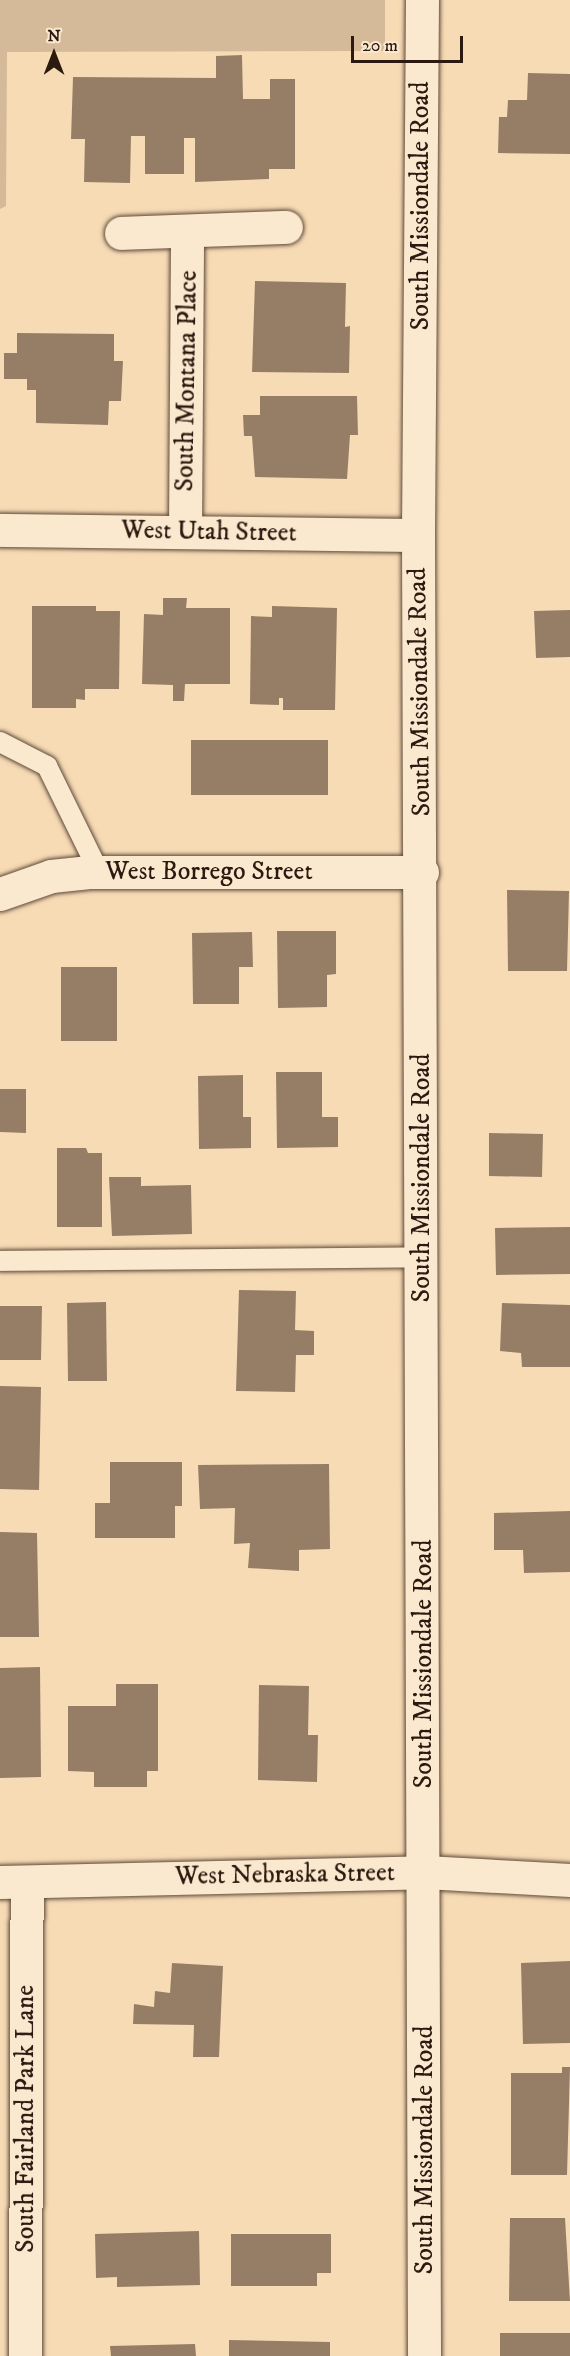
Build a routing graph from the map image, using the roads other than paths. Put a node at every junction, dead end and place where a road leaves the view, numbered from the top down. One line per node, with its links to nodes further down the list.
1 (422, 0): 7 (street, South Missiondale Road)
2 (286, 227): 3 (street)
3 (188, 231): 4 (street); 6 (street, South Montana Place)
4 (121, 233)
5 (0, 530): 6 (street, West Utah Street)
6 (185, 531): 7 (street, West Utah Street)
7 (418, 535): 10 (street, South Missiondale Road)
8 (0, 742): 9 (lane)
9 (99, 872): 10 (street, West Borrego Street); 11 (street, West Borrego Street)
10 (422, 872): 12 (street, South Missiondale Road)
11 (0, 894)
12 (423, 1257): 13 (lane); 14 (street, South Missiondale Road)
13 (0, 1261)
14 (425, 1872): 15 (street, West Nebraska Street); 16 (street, West Nebraska Street); 18 (street, South Missiondale Road)
15 (570, 1880)
16 (14, 1882): 17 (street, South Fairland Park Lane)
17 (25, 2356)
18 (424, 2356)

